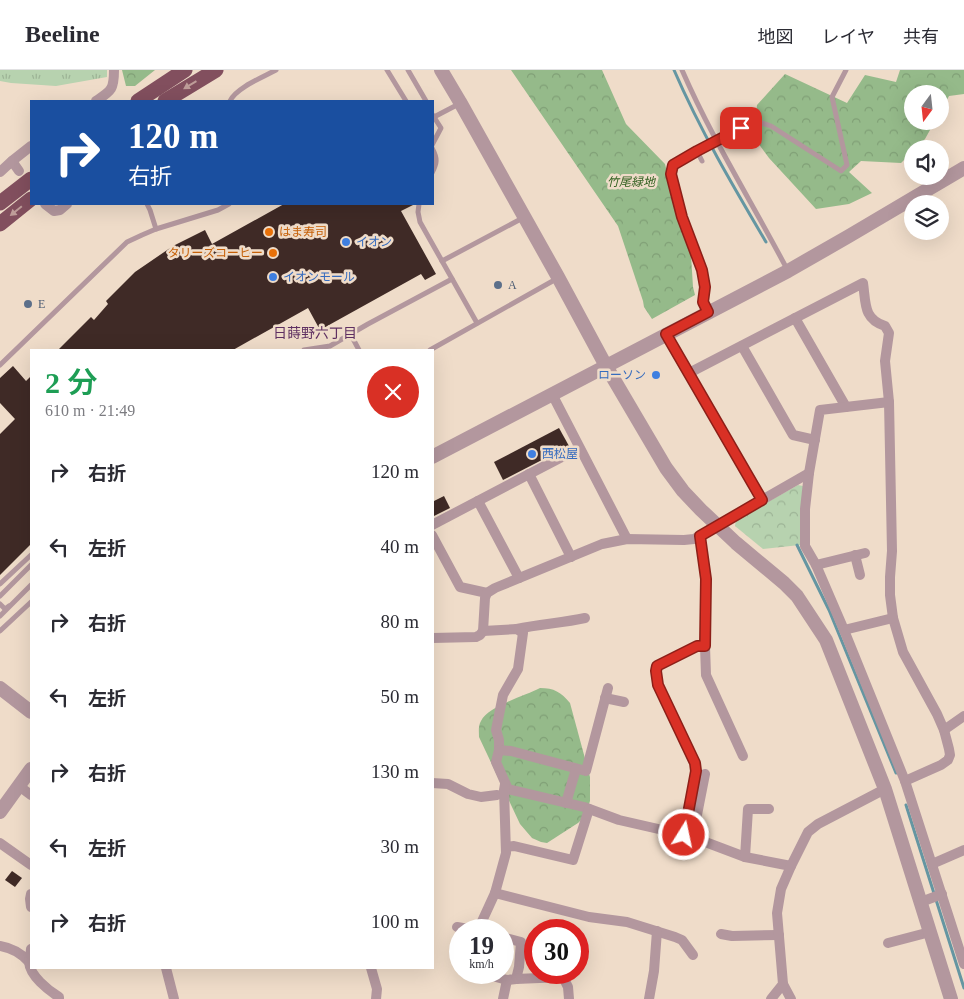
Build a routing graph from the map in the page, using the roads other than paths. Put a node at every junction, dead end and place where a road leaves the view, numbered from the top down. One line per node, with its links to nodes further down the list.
1 (114, 70): 11 (street)
2 (185, 70): 12 (highway)
3 (216, 70): 13 (highway, one-way to 13)
4 (276, 70): 14 (lane)
5 (388, 70): 15 (lane)
6 (408, 70): 16 (lane)
7 (433, 70): 17 (street)
8 (441, 70): 44 (street)
9 (682, 70): 20 (lane)
10 (846, 70): 20 (lane)
11 (98, 100)
12 (140, 100)
13 (170, 100)
14 (230, 100)
15 (405, 100)
16 (425, 100)
17 (455, 106): 18 (lane); 38 (street)
18 (434, 117)
19 (434, 118): 21 (lane, bridge)
20 (716, 140): 24 (lane); 42 (lane)
21 (434, 142)
22 (30, 147): 25 (street)
23 (434, 151): 28 (lane)
24 (697, 151): 26 (lane); 45 (lane)
25 (12, 161): 29 (street); 30 (street)
26 (702, 161)
27 (964, 168): 42 (street)
28 (434, 170)
29 (0, 172)
30 (25, 175): 32 (highway)
31 (30, 200): 39 (highway, one-way to 39)
32 (0, 203)
33 (47, 205): 34 (street)
34 (66, 205)
35 (147, 205): 40 (lane)
36 (228, 205): 40 (lane)
37 (419, 205): 41 (lane)
38 (519, 220): 41 (lane); 44 (street)
39 (0, 224)
40 (156, 229): 54 (lane)
41 (442, 261): 43 (lane)
42 (788, 270): 45 (street)
43 (452, 279): 47 (lane); 48 (lane)
44 (556, 279): 47 (lane); 55 (street)
45 (708, 312): 49 (street)
46 (795, 318): 50 (street); 58 (street); 59 (street)
47 (477, 323): 53 (lane)
48 (350, 334): 51 (lane); 52 (lane)
49 (666, 334): 55 (street); 56 (street)
50 (742, 346): 56 (street); 60 (street)
51 (310, 349)
52 (358, 349)
53 (432, 349)
54 (0, 365)
55 (606, 366): 57 (street); 68 (street)
56 (689, 373): 65 (street)
57 (552, 394): 61 (street); 62 (street)
58 (889, 402): 59 (street); 87 (street)
59 (846, 407): 60 (street)
60 (815, 440): 63 (street)
61 (579, 448): 64 (street); 71 (street)
62 (434, 456)
63 (809, 473): 65 (street); 74 (street)
64 (529, 474): 66 (street); 73 (street)
65 (762, 500): 68 (street)
66 (478, 501): 67 (street); 77 (street)
67 (434, 524)
68 (717, 525): 69 (street); 108 (street)
69 (700, 536): 71 (street); 93 (street)
70 (434, 539): 81 (street)
71 (627, 539): 73 (street)
72 (30, 556): 78 (lane)
73 (572, 557): 77 (street)
74 (816, 565): 76 (street); 90 (street)
75 (30, 566): 82 (lane)
76 (860, 575)
77 (519, 578): 81 (street)
78 (0, 584)
79 (30, 586): 84 (lane)
80 (30, 586): 85 (lane)
81 (487, 593): 88 (street)
82 (0, 596)
83 (30, 603): 91 (lane)
84 (0, 604)
85 (0, 616)
86 (585, 618): 89 (street)
87 (893, 618): 90 (street); 98 (street)
88 (483, 630): 89 (street); 92 (street)
89 (517, 630): 99 (street)
90 (844, 630): 104 (street)
91 (0, 631)
92 (434, 638)
93 (705, 646): 100 (street); 115 (street)
94 (0, 688): 96 (street)
95 (624, 702): 101 (street)
96 (30, 711)
97 (964, 716): 98 (street)
98 (944, 730): 104 (street)
99 (498, 750): 101 (street); 106 (street)
100 (743, 756)
101 (576, 768): 111 (street)
102 (30, 770): 107 (street)
103 (705, 774): 116 (street)
104 (905, 781): 122 (street)
105 (434, 783): 110 (street)
106 (505, 784): 111 (street); 118 (street)
107 (19, 786): 109 (street); 114 (street)
108 (885, 789): 123 (street); 126 (street)
109 (30, 794)
110 (497, 795)
111 (566, 803): 112 (street)
112 (588, 809): 115 (street); 118 (street)
113 (770, 809): 120 (street)
114 (0, 812)
115 (684, 835): 116 (street)
116 (700, 840): 120 (street)
117 (0, 842): 121 (street)
118 (506, 847): 124 (street)
119 (964, 850): 122 (street)
120 (744, 857): 123 (street)
121 (30, 864)
122 (932, 864): 125 (street)
123 (791, 866): 131 (street)
124 (495, 892): 127 (street); 128 (street)
125 (941, 894): 126 (street); 138 (street)
126 (925, 901): 129 (street)
127 (483, 919)
128 (657, 932): 135 (street); 151 (street)
129 (930, 932): 133 (street); 154 (street)
130 (722, 934): 131 (street)
131 (778, 934): 145 (street)
132 (514, 940): 142 (street)
133 (888, 943)
134 (0, 946): 137 (street)
135 (693, 955)
136 (30, 956): 137 (street)
137 (29, 962)
138 (964, 964)
139 (32, 969): 147 (street)
140 (166, 969): 146 (street)
141 (371, 969): 148 (street)
142 (514, 974)
143 (509, 984): 149 (street)
144 (567, 984): 150 (street)
145 (783, 984): 152 (street); 153 (street)
146 (170, 998)
147 (59, 999)
148 (376, 999)
149 (503, 999)
150 (569, 999)
151 (649, 999)
152 (771, 999)
153 (791, 999)
154 (951, 999)

